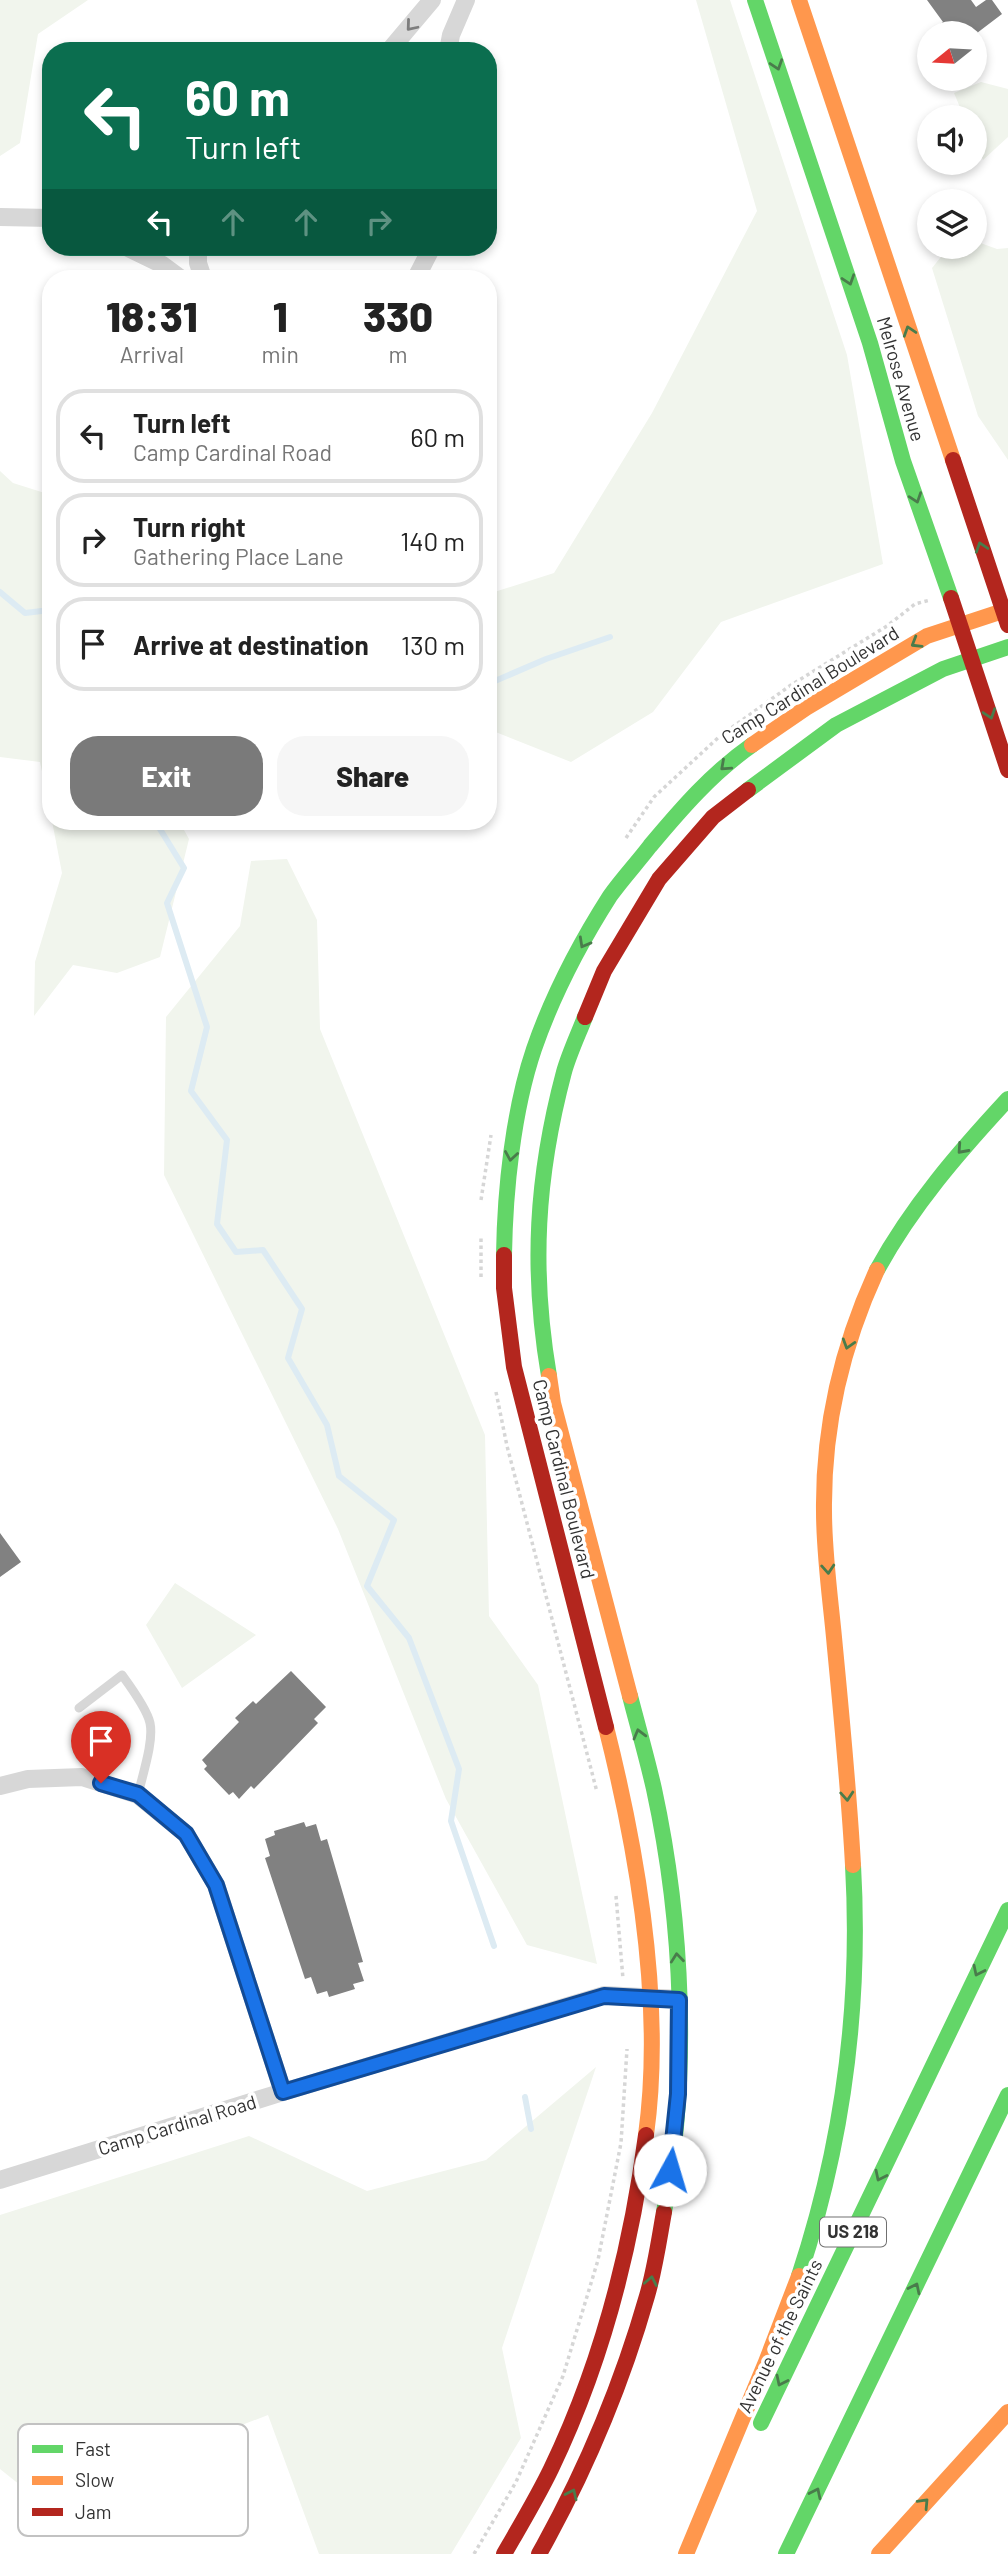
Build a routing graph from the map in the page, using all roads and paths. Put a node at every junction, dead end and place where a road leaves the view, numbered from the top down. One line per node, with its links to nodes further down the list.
1 (432, 0): 5 (street, one-way to 5)
2 (466, 0): 6 (street)
3 (755, 0): 12 (main road, Melrose Avenue, one-way to 12)
4 (799, 0): 11 (main road, Melrose Avenue, one-way to 4)
5 (397, 42)
6 (449, 42)
7 (0, 217): 8 (street)
8 (42, 219)
9 (145, 256): 10 (street)
10 (169, 270)
11 (1006, 618): 12 (main road, Camp Cardinal Boulevard)
12 (961, 625): 14 (main road, Melrose Avenue); 21 (main road, Camp Cardinal Boulevard, one-way to 21)
13 (1008, 647): 14 (main road, Camp Cardinal Boulevard)
14 (972, 659): 15 (main road, Melrose Avenue, one-way to 15); 22 (main road, Camp Cardinal Boulevard, one-way to 14)
15 (1008, 769)
16 (1008, 1099): 31 (main road, one-way to 31)
17 (79, 1708): 19 (lane)
18 (0, 1786): 19 (street)
19 (138, 1794): 23 (street)
20 (1008, 1910): 27 (main road, Avenue of the Saints / US 218, one-way to 27)
21 (650, 1997): 22 (street, Camp Cardinal Road); 23 (street, Camp Cardinal Road); 29 (main road, Camp Cardinal Boulevard)
22 (679, 2000): 30 (main road, Camp Cardinal Boulevard, one-way to 22)
23 (283, 2092): 25 (street, Camp Cardinal Road)
24 (1008, 2095): 33 (main road, one-way to 24)
25 (0, 2180)
26 (1008, 2412): 34 (main road, one-way to 26)
27 (752, 2442)
28 (740, 2467): 32 (main road)
29 (504, 2554)
30 (540, 2554)
31 (686, 2554)
32 (698, 2554)
33 (786, 2554)
34 (879, 2554)

